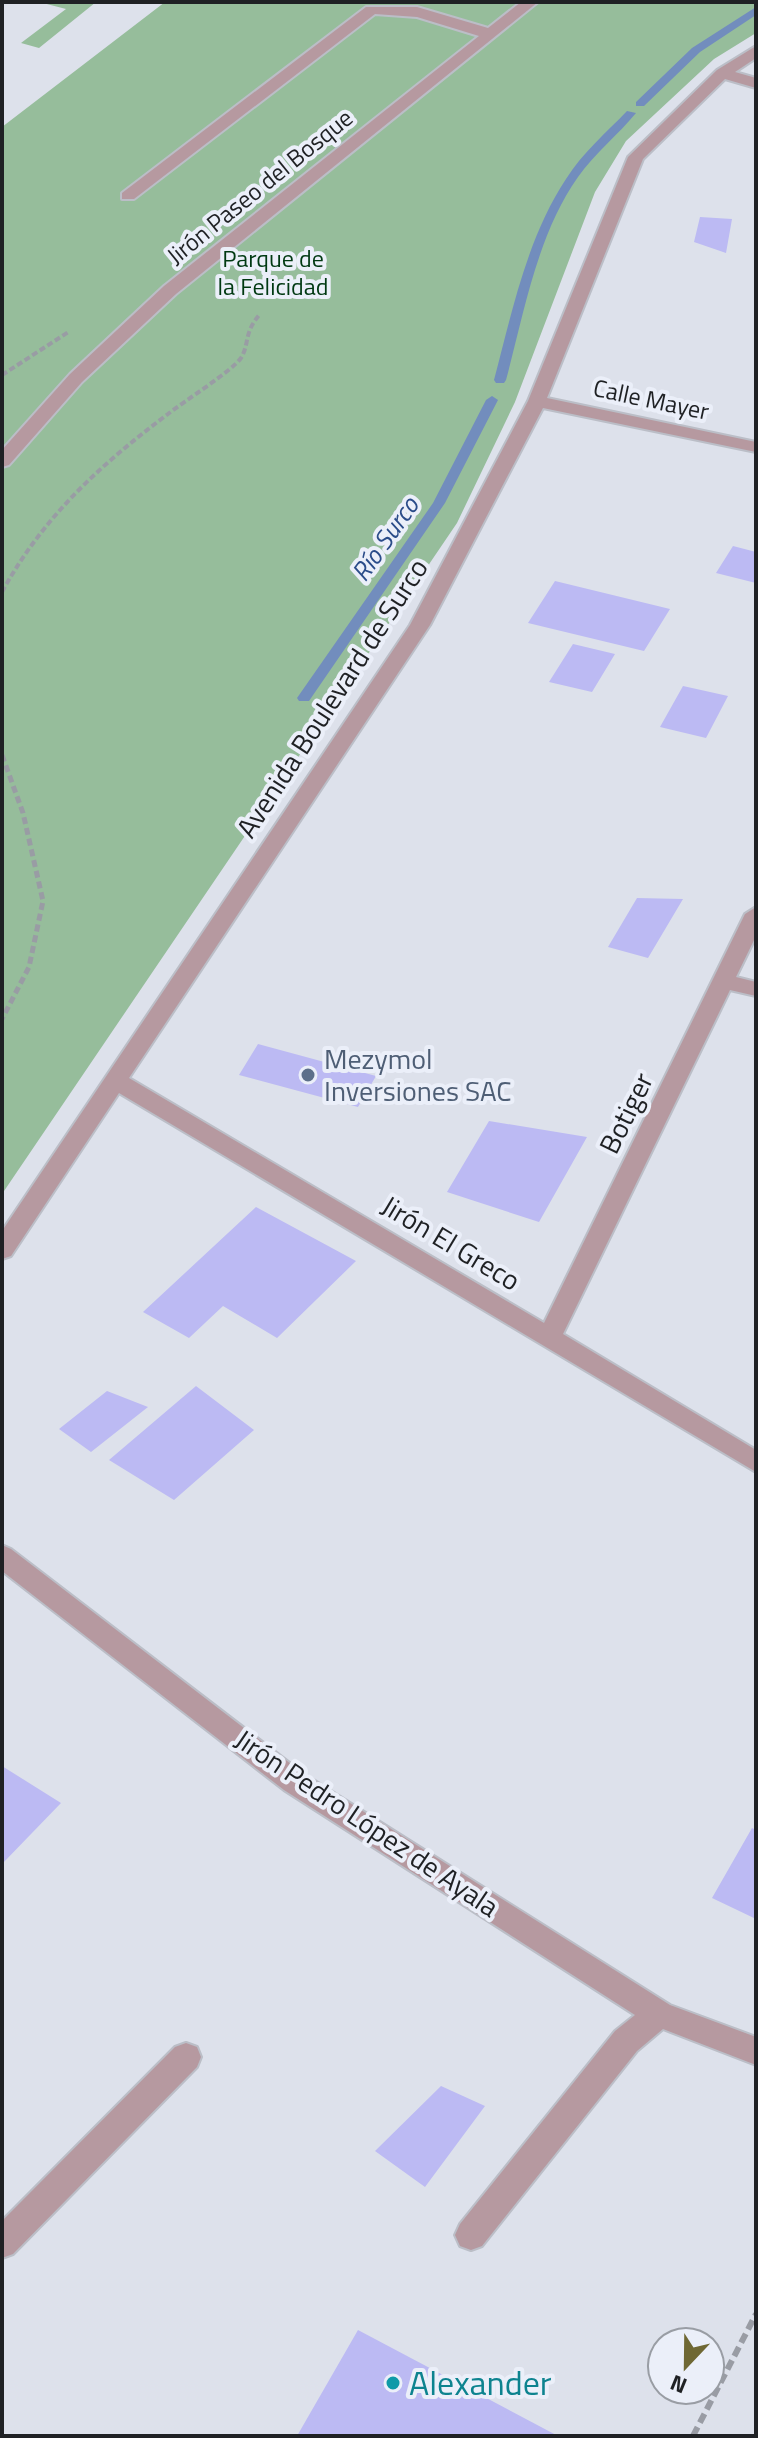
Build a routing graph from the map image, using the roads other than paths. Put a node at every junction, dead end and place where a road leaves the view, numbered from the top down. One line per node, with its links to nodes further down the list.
1 (530, 2): 2 (street, Jirón Paseo del Bosque)
2 (489, 34): 6 (street); 9 (street, Jirón Paseo del Bosque)
3 (756, 51): 4 (street, Avenida Boulevard de Surco)
4 (722, 73): 5 (street); 7 (street, Avenida Boulevard de Surco)
5 (756, 83)
6 (128, 196)
7 (537, 401): 8 (street, Calle Mayer); 13 (street, Avenida Boulevard de Surco)
8 (756, 447)
9 (2, 461)
10 (756, 914): 11 (street, Botiger)
11 (724, 981): 12 (street); 15 (street, Botiger)
12 (756, 989)
13 (113, 1080): 14 (street, Avenida Boulevard de Surco); 15 (street, Jirón El Greco)
14 (2, 1250)
15 (549, 1337): 16 (street, Jirón El Greco)
16 (756, 1462)
17 (2, 1556): 18 (street, Jirón Pedro López de Ayala)
18 (659, 2014): 19 (street, Jirón Pedro López de Ayala); 21 (street)
19 (756, 2051)
20 (186, 2057): 22 (street)
21 (471, 2235)
22 (2, 2243)

